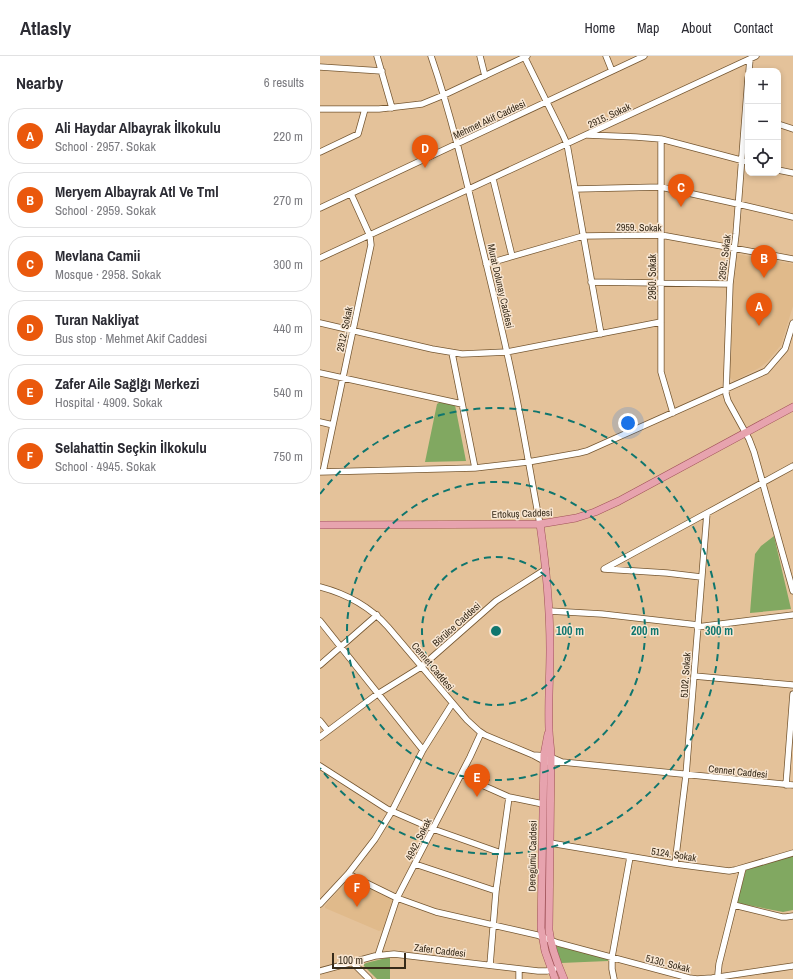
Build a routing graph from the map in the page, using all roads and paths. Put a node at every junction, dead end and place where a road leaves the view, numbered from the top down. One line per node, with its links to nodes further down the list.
1 (377, 56): 11 (street)
2 (431, 56): 14 (street, Murat Dolunay Caddesi)
3 (480, 56): 13 (street)
4 (526, 56): 13 (street); 15 (street)
5 (606, 56): 12 (street)
6 (644, 56): 12 (street, Mehmet Akif Caddesi)
7 (756, 56): 8 (street, 2915. Sokak)
8 (750, 59): 10 (street); 22 (street, 2915. Sokak)
9 (320, 67): 11 (street)
10 (749, 68)
11 (382, 71): 16 (street)
12 (612, 71): 15 (street, Mehmet Akif Caddesi)
13 (485, 76): 14 (street)
14 (444, 95): 16 (street); 24 (street, Murat Dolunay Caddesi)
15 (547, 101): 24 (street, Mehmet Akif Caddesi); 25 (street)
16 (392, 108): 18 (street)
17 (320, 109): 18 (street)
18 (365, 109): 26 (street)
19 (781, 125): 20 (street)
20 (793, 129)
21 (745, 132): 27 (street, 2952. Sokak)
22 (586, 135): 23 (street); 25 (street, 2915. Sokak)
23 (661, 139): 27 (street); 32 (street, 2960. Sokak)
24 (457, 144): 34 (street, Murat Dolunay Caddesi); 35 (street, Mehmet Akif Caddesi)
25 (567, 144): 31 (street, 2915. Sokak); 33 (street)
26 (320, 152)
27 (742, 160): 28 (street); 36 (street, 2952. Sokak)
28 (745, 161)
29 (781, 171): 30 (street)
30 (793, 174)
31 (493, 179): 34 (street, 2915. Sokak); 43 (street)
32 (661, 187): 33 (street); 36 (street); 39 (street, 2960. Sokak)
33 (575, 189): 41 (street)
34 (469, 190): 40 (street, 2915. Sokak); 46 (street, Murat Dolunay Caddesi)
35 (351, 194): 37 (street, Mehmet Akif Caddesi); 40 (street, 2912. Sokak)
36 (738, 204): 38 (street); 42 (street, 2952. Sokak)
37 (320, 208)
38 (793, 217)
39 (661, 235): 41 (street, 2959. Sokak); 42 (street, 2959. Sokak); 48 (street, 2960. Sokak)
40 (370, 236): 44 (street, 2915. Sokak); 53 (street, 2912. Sokak)
41 (583, 236): 43 (street, 2959. Sokak); 47 (street)
42 (734, 248): 45 (street, 2959. Sokak); 49 (street, 2952. Sokak)
43 (512, 256): 46 (street, 2959. Sokak)
44 (320, 258)
45 (793, 259)
46 (486, 264): 57 (street, Murat Dolunay Caddesi)
47 (591, 282): 48 (street); 54 (street)
48 (661, 283): 49 (street); 50 (street, 2960. Sokak)
49 (730, 284): 61 (street, 2952. Sokak)
50 (660, 322): 54 (street); 64 (street, 2960. Sokak)
51 (320, 323): 53 (street)
52 (793, 323): 56 (street)
53 (353, 331): 58 (street); 60 (street, 2912. Sokak)
54 (601, 334): 57 (street)
55 (793, 340): 56 (street)
56 (785, 349): 61 (street)
57 (507, 352): 58 (street); 68 (street, Murat Dolunay Caddesi)
58 (452, 353): 62 (street)
59 (320, 373): 60 (street)
60 (343, 379): 62 (street); 66 (street, 2912. Sokak)
61 (725, 389): 64 (street); 67 (street, 2952. Sokak)
62 (462, 404): 70 (street)
63 (793, 407): 67 (main road, Ertokuş Caddesi)
64 (673, 413): 68 (street)
65 (320, 422): 66 (street)
66 (333, 425): 71 (street, 2912. Sokak)
67 (746, 433): 72 (street, 2952. Sokak); 74 (main road, Ertokuş Caddesi)
68 (528, 462): 70 (street); 74 (street, Murat Dolunay Caddesi)
69 (793, 466): 72 (street)
70 (476, 468): 71 (street)
71 (322, 472)
72 (763, 482): 73 (street); 79 (street, 2952. Sokak)
73 (706, 513): 77 (street, 5102. Sokak); 77 (street)
74 (540, 524): 75 (main road, Ertokuş Caddesi); 76 (main road, Deregümü Caddesi)
75 (320, 525)
76 (546, 569): 80 (main road, Deregümü Caddesi); 87 (street, Börülce Caddesi)
77 (701, 577): 84 (street, 5102. Sokak)
78 (320, 587): 81 (street, Cennet Caddesi)
79 (793, 591)
80 (549, 611): 84 (street); 98 (main road, Deregümü Caddesi)
81 (377, 615): 85 (street); 87 (street, Cennet Caddesi)
82 (793, 615): 84 (street)
83 (320, 621): 85 (street)
84 (698, 626): 88 (street, 5102. Sokak)
85 (340, 647): 86 (street); 90 (street)
86 (320, 665)
87 (421, 667): 90 (street, Börülce Caddesi); 92 (street, Cennet Caddesi)
88 (694, 676): 89 (street); 101 (street, 5102. Sokak)
89 (793, 685)
90 (377, 694): 94 (street, Börülce Caddesi); 97 (street)
91 (793, 694): 102 (street)
92 (452, 704): 95 (street, Cennet Caddesi); 97 (street)
93 (320, 721): 94 (street)
94 (328, 731): 96 (street, Börülce Caddesi)
95 (481, 733): 98 (street, Cennet Caddesi); 100 (street, 4942. Sokak)
96 (320, 737)
97 (423, 750): 106 (street)
98 (547, 759): 101 (street, Cennet Caddesi); 105 (main road, Deregümü Caddesi); 108 (main road, Deregümü Caddesi)
99 (320, 766): 106 (street)
100 (462, 774): 104 (street); 107 (street, 4942. Sokak)
101 (686, 775): 102 (street, Cennet Caddesi); 113 (street, 5102. Sokak)
102 (786, 785): 103 (street, Cennet Caddesi)
103 (793, 786)
104 (509, 797): 105 (street); 109 (street)
105 (543, 804): 122 (main road, Deregümü Caddesi)
106 (392, 811): 107 (street); 115 (street)
107 (433, 829): 109 (street); 112 (street, 4942. Sokak)
108 (550, 843): 111 (street, 5124. Sokak); 123 (main road, Deregümü Caddesi)
109 (502, 853): 116 (street)
110 (793, 853): 114 (street, 5124. Sokak)
111 (630, 857): 113 (street, 5124. Sokak); 125 (street)
112 (415, 864): 116 (street); 117 (street, 4942. Sokak)
113 (675, 864): 114 (street, 5124. Sokak)
114 (743, 868): 119 (street)
115 (348, 874): 117 (street, 5130. Sokak); 118 (street)
116 (496, 891): 121 (street)
117 (398, 898): 121 (street, 5130. Sokak); 124 (street, 4942. Sokak)
118 (320, 904)
119 (734, 905): 120 (street); 132 (street)
120 (793, 916)
121 (493, 926): 122 (street, 5130. Sokak); 127 (street)
122 (542, 937): 123 (street, 5130. Sokak); 129 (main road, Deregümü Caddesi)
123 (550, 941): 125 (street, 5130. Sokak); 129 (main road, Deregümü Caddesi)
124 (378, 955): 126 (street, Zafer Caddesi); 127 (street, Zafer Caddesi)
125 (612, 958): 132 (street, 5130. Sokak); 137 (street)
126 (352, 962): 131 (street, Zafer Caddesi); 133 (street)
127 (490, 965): 130 (street, Zafer Caddesi)
128 (793, 966): 132 (street, 5130. Sokak)
129 (555, 968): 130 (street, Zafer Caddesi); 135 (main road, Deregümü Caddesi); 136 (main road, Deregümü Caddesi)
130 (519, 969): 134 (street)
131 (320, 971)
132 (718, 978)
133 (369, 979)
134 (518, 979)
135 (555, 979)
136 (564, 979)
137 (614, 979)

